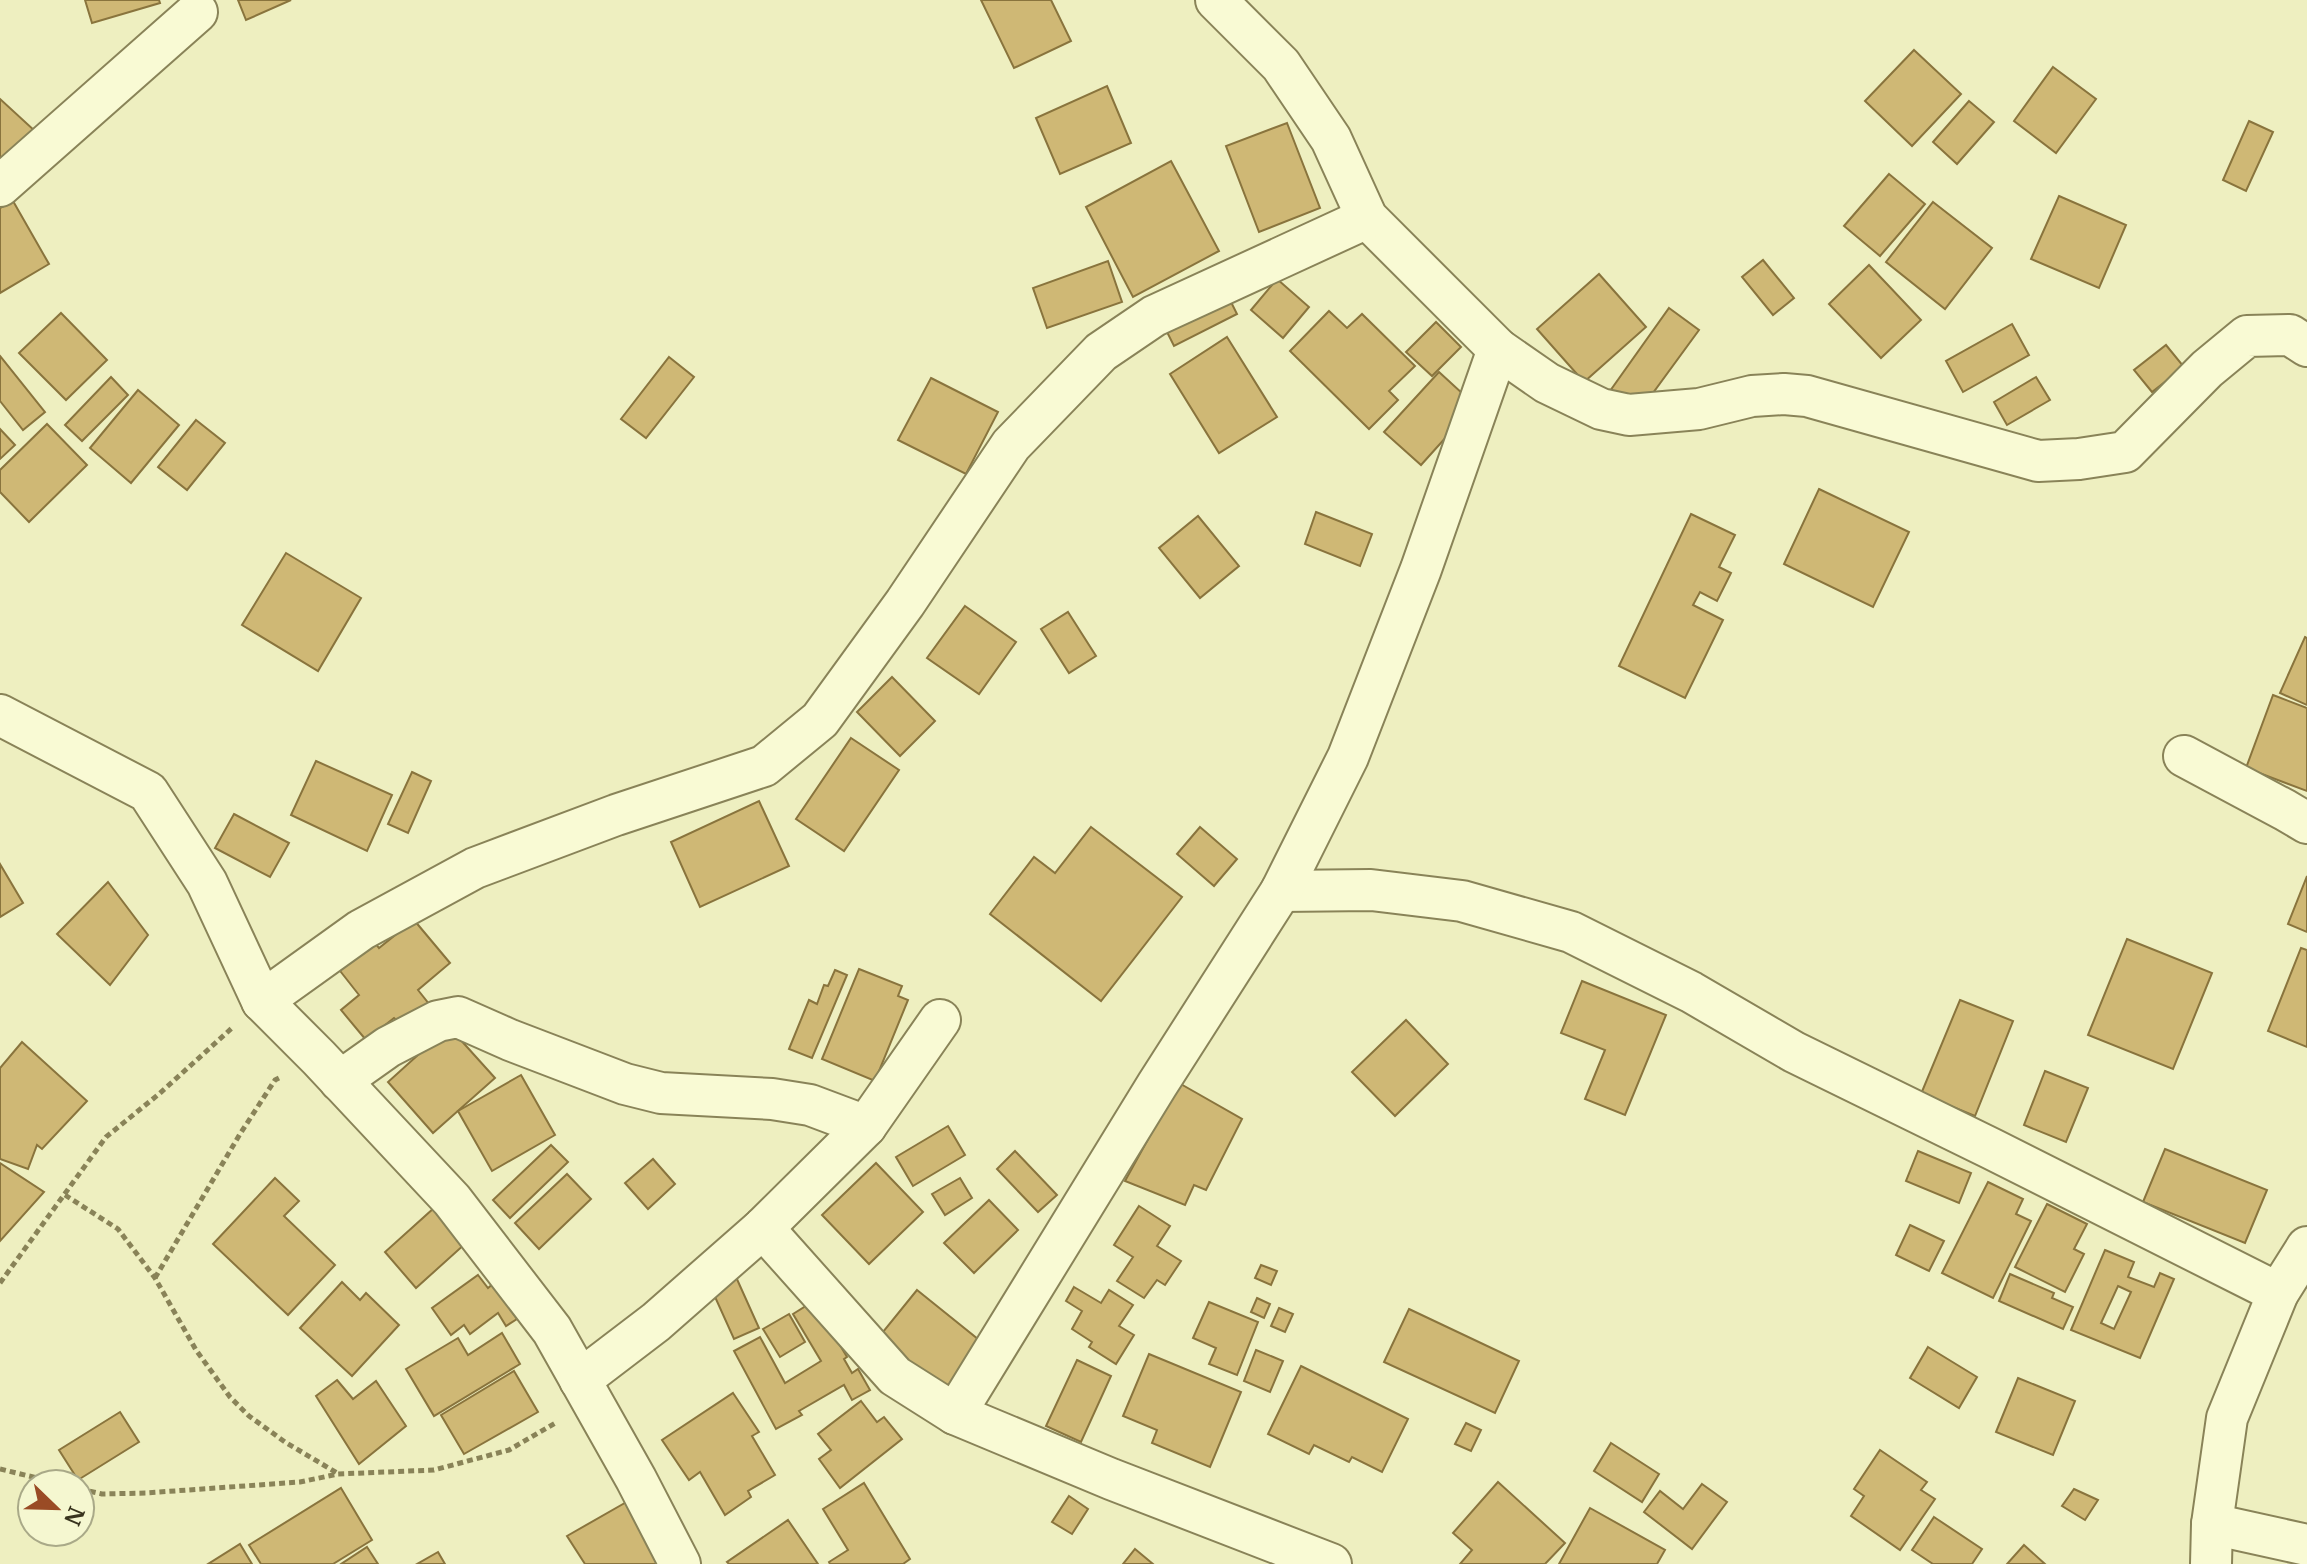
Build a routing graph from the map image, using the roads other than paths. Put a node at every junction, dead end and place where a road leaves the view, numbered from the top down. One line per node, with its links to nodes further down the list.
1 (1216, 0): 4 (street)
2 (197, 12): 3 (street)
3 (0, 186)
4 (1367, 218): 6 (street); 11 (street)
5 (2307, 346): 6 (street)
6 (1498, 349): 10 (street)
7 (0, 715): 11 (street)
8 (2184, 756): 9 (street)
9 (2307, 823)
10 (1281, 891): 17 (street); 19 (street)
11 (262, 1001): 13 (street)
12 (940, 1020): 14 (street)
13 (330, 1069): 14 (street); 18 (street)
14 (866, 1126): 15 (street)
15 (763, 1228): 18 (street); 19 (street)
16 (2307, 1247): 17 (street)
17 (2278, 1293): 20 (street)
18 (587, 1391): 22 (street)
19 (955, 1414): 23 (street)
20 (2212, 1524): 21 (street); 24 (street)
21 (2307, 1545)
22 (680, 1564)
23 (1331, 1564)
24 (2211, 1564)

